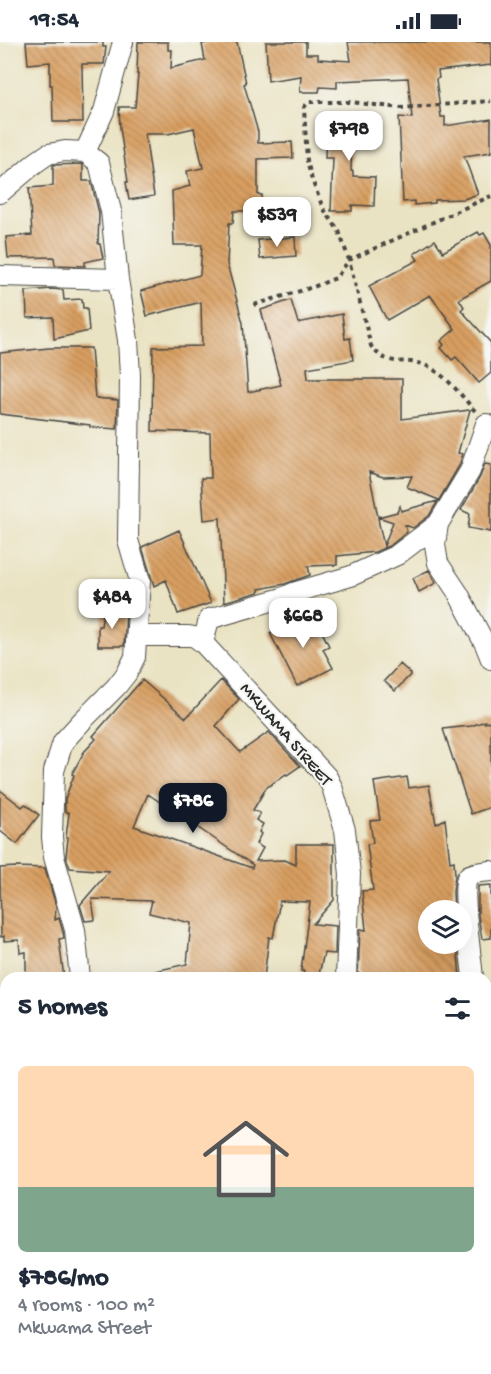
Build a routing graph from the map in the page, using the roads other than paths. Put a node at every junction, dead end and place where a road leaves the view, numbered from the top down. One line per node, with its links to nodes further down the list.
1 (123, 42): 2 (street)
2 (85, 152): 3 (street); 5 (street)
3 (0, 193)
4 (0, 276): 5 (street)
5 (118, 279): 8 (street)
6 (486, 424): 7 (street)
7 (438, 524): 9 (street); 10 (street)
8 (137, 636): 9 (street); 12 (street)
9 (202, 643): 13 (street, MKWAMA STREET)
10 (491, 659)
11 (491, 872): 14 (street)
12 (79, 972)
13 (346, 972)
14 (472, 972)

